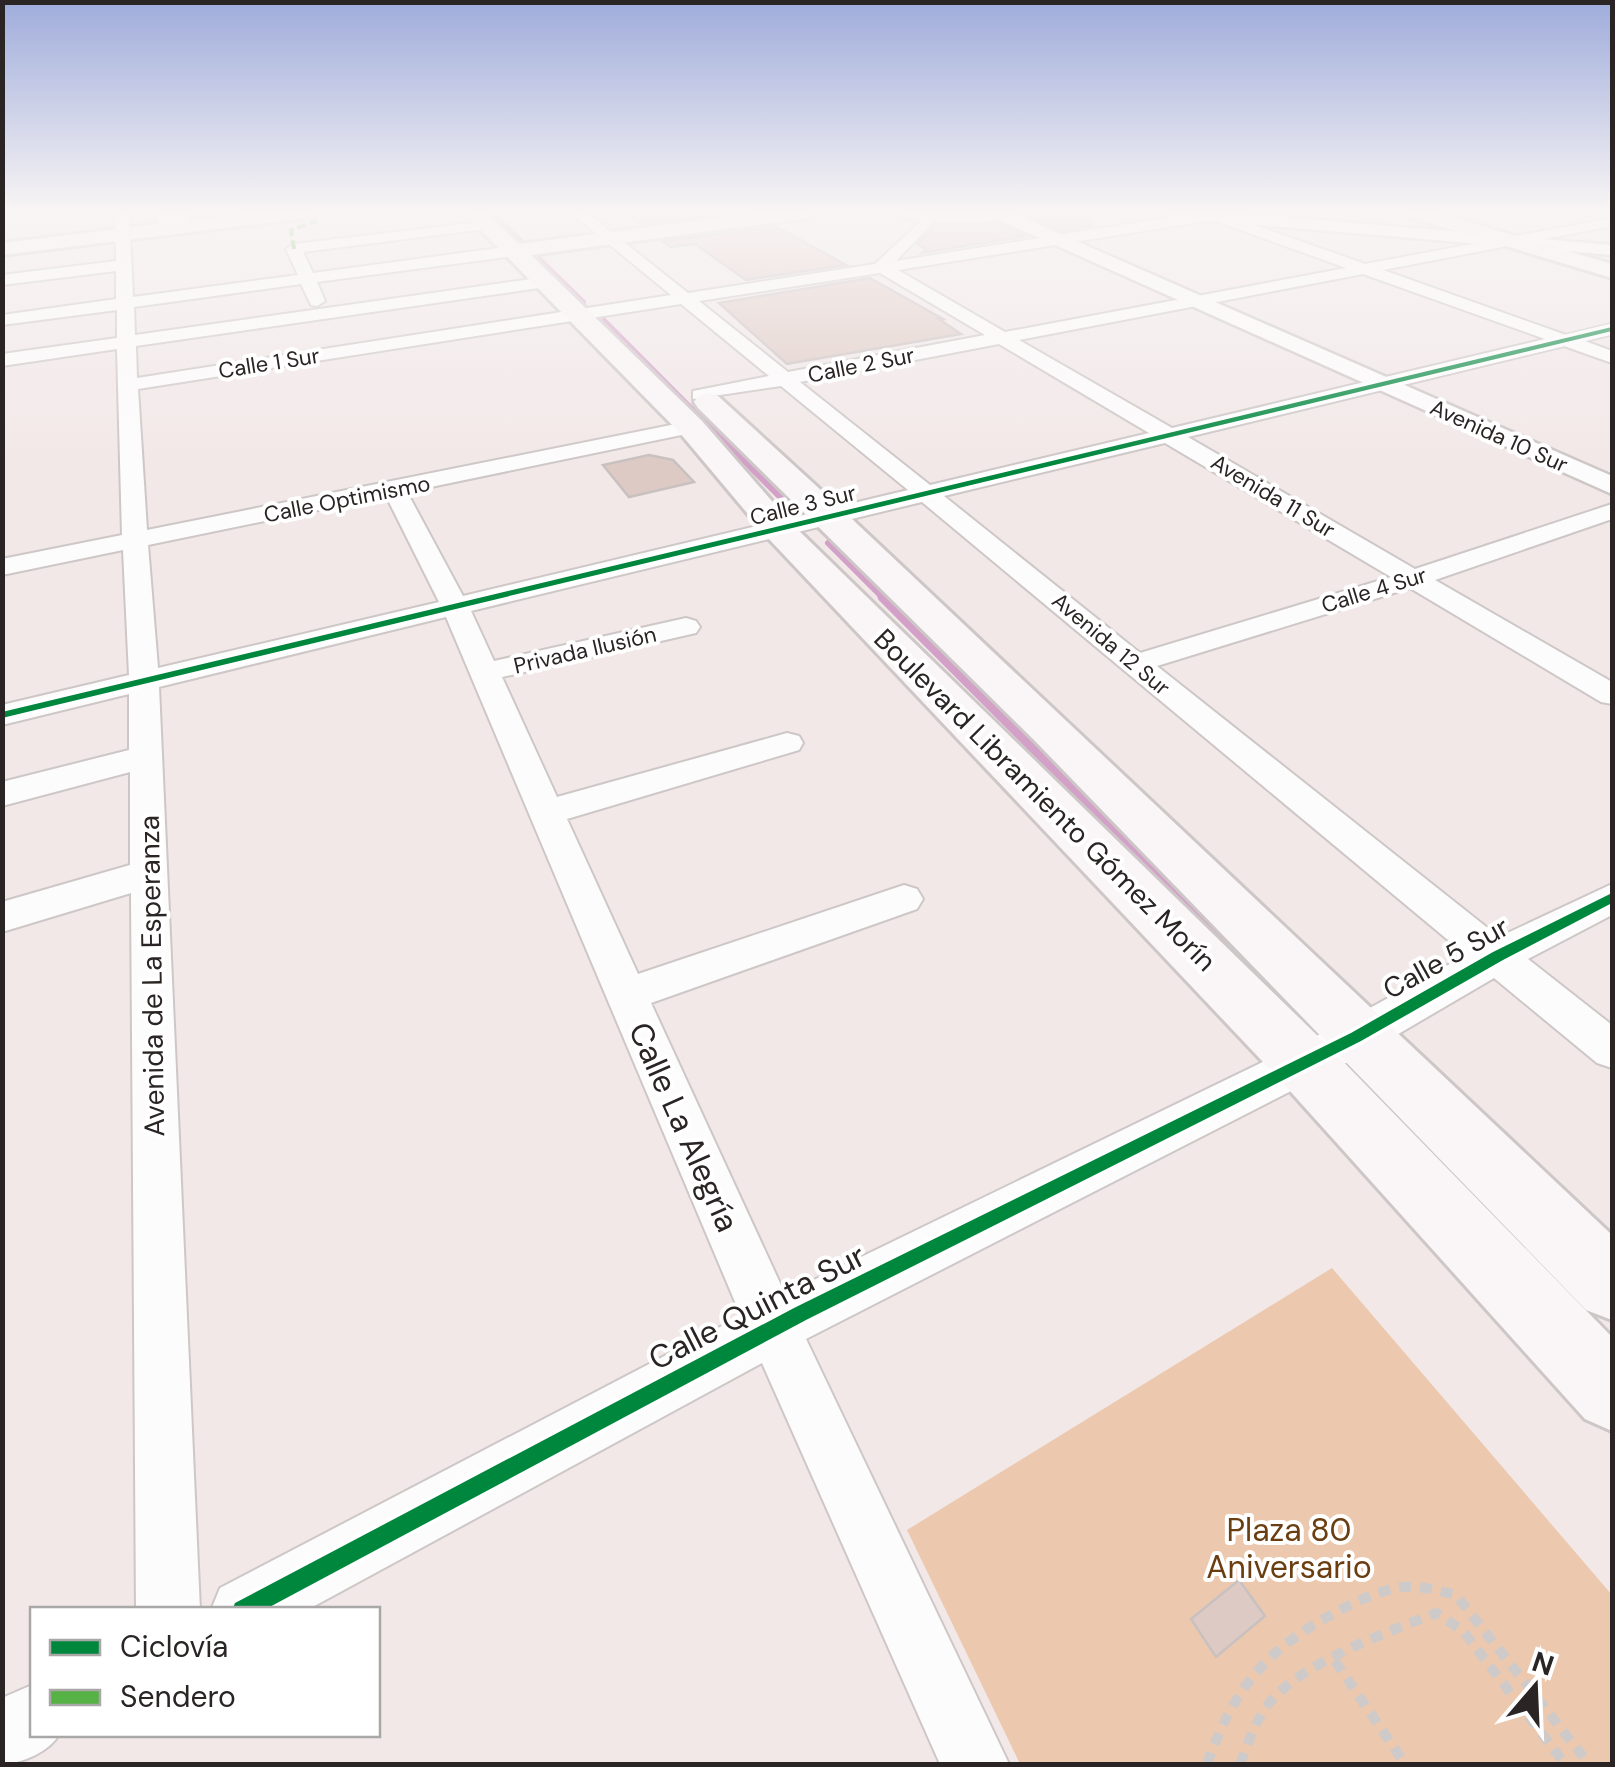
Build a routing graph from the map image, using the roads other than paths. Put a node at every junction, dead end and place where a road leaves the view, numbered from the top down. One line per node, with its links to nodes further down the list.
1 (125, 294): 16 (street, Avenida de La Esperanza)
2 (243, 294): 16 (street)
3 (314, 294): 18 (street)
4 (404, 294): 18 (street)
5 (576, 294): 14 (main road, Boulevard Libramiento Gómez Morín)
6 (680, 294): 12 (street, Avenida 12 Sur)
7 (706, 294): 12 (street, Calle 1 Sur)
8 (926, 294): 19 (street, Avenida 11 Sur)
9 (1184, 294): 13 (street, Avenida 10 Sur)
10 (1240, 294): 13 (street, Calle 2 Sur)
11 (1435, 294): 20 (street)
12 (684, 298): 14 (street, Calle 1 Sur); 23 (street, Avenida 12 Sur)
13 (1202, 302): 19 (street, Calle 2 Sur); 24 (street, Avenida 10 Sur)
14 (596, 312): 18 (street, Calle 1 Sur); 26 (main road, Boulevard Libramiento Gómez Morín)
15 (2, 320): 16 (street)
16 (126, 323): 18 (street); 22 (street); 25 (street, Avenida de La Esperanza)
17 (1612, 329): 20 (street, Calle 3 Sur)
18 (331, 333): 25 (street, Calle 1 Sur)
19 (999, 339): 23 (street, Calle 2 Sur); 27 (street, Avenida 11 Sur)
20 (1566, 340): 21 (street); 24 (street, Calle 3 Sur)
21 (1612, 357)
22 (2, 360)
23 (783, 379): 26 (street, Calle 2 Sur); 30 (street, Avenida 12 Sur)
24 (1382, 384): 27 (street, Calle 3 Sur); 28 (street, Avenida 10 Sur)
25 (128, 385): 34 (street, Avenida de La Esperanza)
26 (695, 411): 29 (street, Calle Optimismo); 32 (main road, Boulevard Libramiento Gómez Morín); 33 (main road, Boulevard Libramiento Gómez Morín)
27 (1169, 434): 30 (street, Calle 3 Sur); 36 (street, Avenida 11 Sur)
28 (1612, 486)
29 (394, 490): 34 (street, Calle Optimismo); 37 (street, Calle La Alegría)
30 (930, 493): 32 (street, Calle 3 Sur); 39 (street, Avenida 12 Sur)
31 (1612, 512): 36 (street, Calle 4 Sur)
32 (833, 519): 33 (street, Calle 3 Sur); 54 (main road, Boulevard Libramiento Gómez Morín)
33 (780, 531): 37 (street, Calle 3 Sur); 56 (main road, Boulevard Libramiento Gómez Morín)
34 (137, 541): 35 (street, Calle Optimismo); 41 (street, Avenida de La Esperanza)
35 (2, 568)
36 (1411, 579): 39 (street, Calle 4 Sur); 42 (street, Avenida 11 Sur)
37 (456, 608): 40 (street, Calle La Alegría); 41 (street, Calle 3 Sur)
38 (686, 627): 40 (street, Privada Ilusión)
39 (1133, 664): 52 (street, Avenida 12 Sur)
40 (484, 672): 47 (street, Calle La Alegría)
41 (144, 680): 43 (street, Calle 3 Sur); 45 (street, Avenida de La Esperanza)
42 (1612, 695)
43 (2, 715)
44 (788, 743): 47 (street)
45 (146, 757): 46 (street); 48 (street, Avenida de La Esperanza)
46 (2, 794)
47 (544, 812): 53 (street, Calle La Alegría)
48 (150, 873): 51 (street); 60 (street, Avenida de La Esperanza)
49 (1612, 898): 52 (street, Calle 5 Sur)
50 (904, 899): 53 (street)
51 (2, 916)
52 (1498, 956): 54 (street, Calle 5 Sur); 55 (street, Avenida 12 Sur)
53 (625, 995): 58 (street, Calle La Alegría)
54 (1356, 1037): 56 (street, Calle 5 Sur); 57 (main road, Boulevard Libramiento Gómez Morín)
55 (1612, 1050)
56 (1303, 1062): 58 (street, Calle Quinta Sur); 59 (main road, Boulevard Libramiento Gómez Morín)
57 (1612, 1284)
58 (773, 1328): 61 (street, Calle Quinta Sur); 64 (street, Calle La Alegría)
59 (1612, 1392)
60 (168, 1607)
61 (248, 1607)
62 (30, 1721): 63 (street)
63 (2, 1735)
64 (975, 1764)

